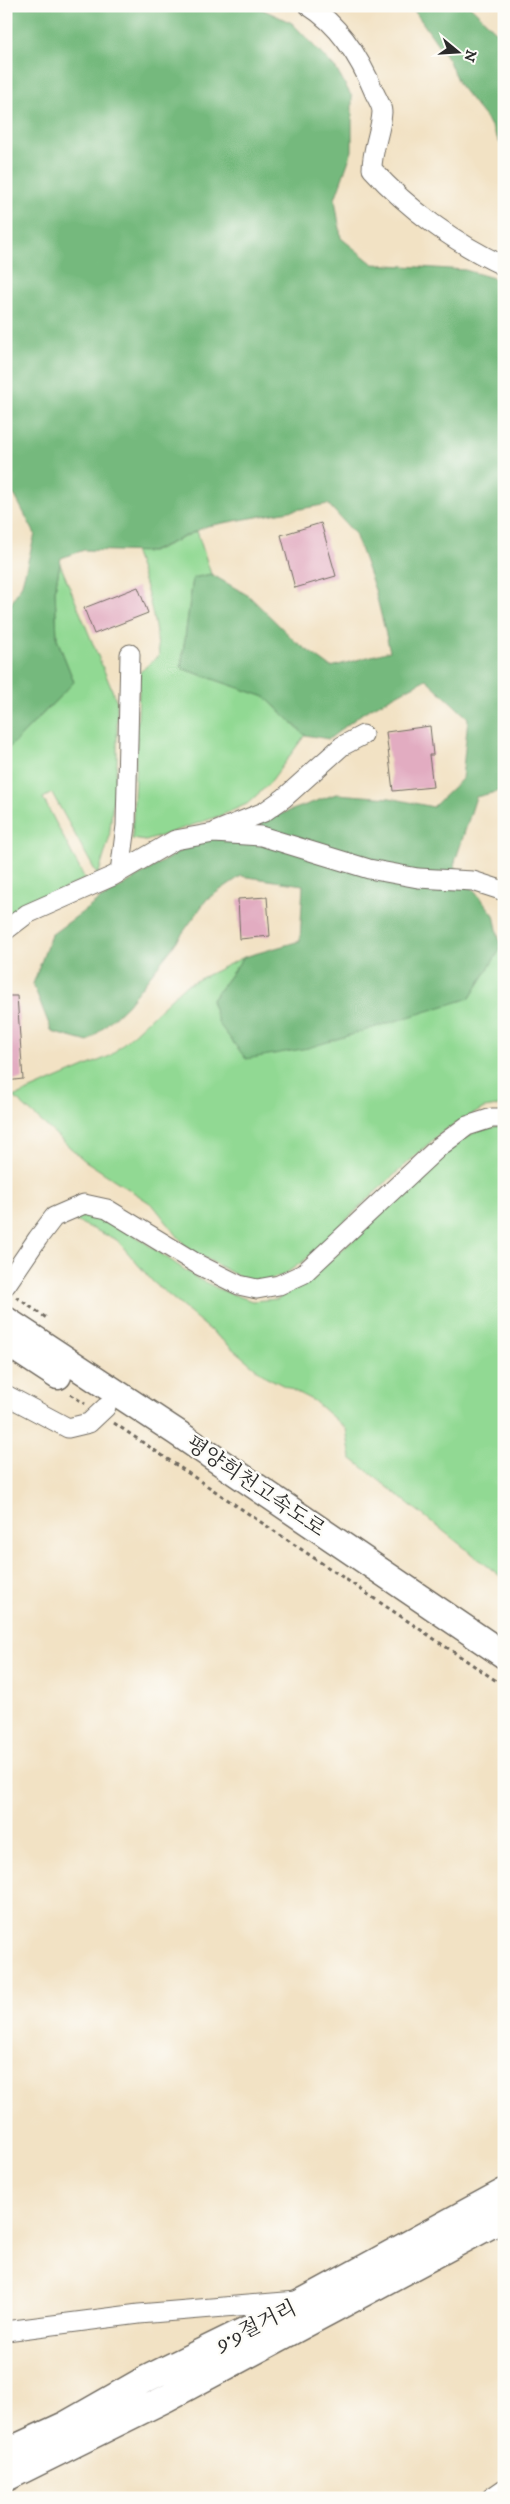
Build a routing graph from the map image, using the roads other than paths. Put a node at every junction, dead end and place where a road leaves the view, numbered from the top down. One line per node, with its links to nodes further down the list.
1 (309, 6): 2 (street)
2 (504, 266)
3 (130, 654): 6 (street)
4 (364, 735): 5 (street)
5 (214, 833): 6 (street); 7 (street)
6 (120, 872): 8 (street)
7 (504, 891)
8 (6, 930)
9 (504, 1118): 10 (street)
10 (6, 1286)
11 (6, 1320): 15 (highway, 평양희천고속도로)
12 (6, 1342): 14 (highway, 평양희천고속도로)
13 (6, 1395): 14 (street)
14 (103, 1411): 16 (highway, 평양희천고속도로)
15 (504, 1655)
16 (504, 1668)
17 (504, 2192): 19 (highway, 9·9절거리)
18 (504, 2218): 22 (highway, 9·9절거리)
19 (306, 2300): 20 (street); 21 (highway, 9·9절거리)
20 (6, 2331)
21 (6, 2452)
22 (6, 2478)
23 (504, 2488): 24 (street)
24 (491, 2498)

